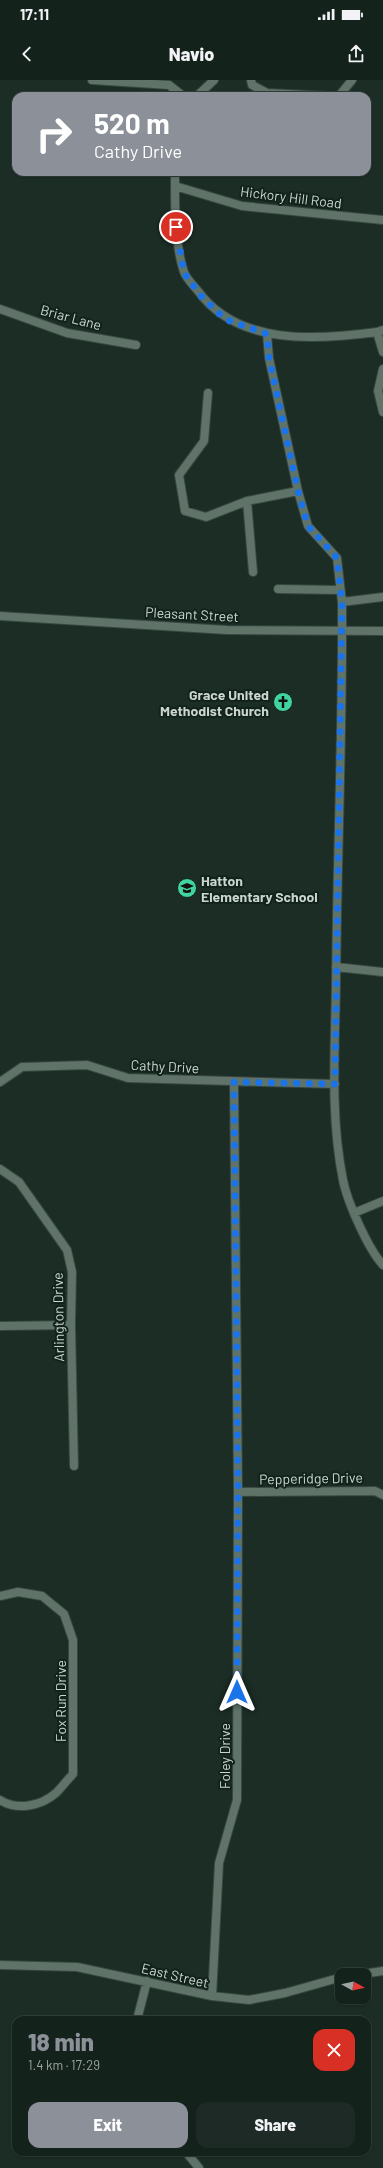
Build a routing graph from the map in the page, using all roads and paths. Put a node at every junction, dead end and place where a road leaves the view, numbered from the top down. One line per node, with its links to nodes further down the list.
1 (92, 80): 5 (street)
2 (214, 80): 6 (street)
3 (251, 80): 7 (street)
4 (352, 80): 8 (street)
5 (178, 92)
6 (202, 92)
7 (267, 92)
8 (342, 92)
9 (176, 176): 10 (street)
10 (175, 186): 11 (street, Hickory Hill Road); 14 (street)
11 (383, 220)
12 (0, 310): 15 (street, Briar Lane)
13 (380, 331): 14 (street); 16 (street)
14 (267, 334): 20 (street)
15 (136, 345)
16 (383, 352)
17 (383, 369): 19 (street)
18 (208, 393): 21 (street)
19 (383, 412)
20 (298, 491): 21 (street); 24 (street)
21 (247, 501): 22 (street)
22 (253, 572)
23 (278, 589): 24 (street)
24 (340, 590): 26 (street)
25 (383, 597): 26 (street)
26 (342, 602): 28 (street)
27 (0, 616): 28 (street, Pleasant Street)
28 (342, 630): 29 (street, Pleasant Street); 30 (street)
29 (383, 631)
30 (336, 967): 31 (street); 34 (street)
31 (383, 972)
32 (0, 1082): 33 (street, Cathy Drive)
33 (234, 1082): 34 (street, Cathy Drive); 42 (street, Foley Drive)
34 (335, 1084): 37 (street)
35 (0, 1170): 39 (street, Arlington Drive)
36 (383, 1201): 37 (street)
37 (354, 1213): 38 (street)
38 (383, 1265)
39 (71, 1325): 40 (street); 41 (street, Arlington Drive)
40 (0, 1326)
41 (74, 1466)
42 (238, 1492): 43 (street, Pepperidge Drive); 51 (street, Foley Drive)
43 (383, 1495)
44 (0, 1596): 45 (street, Fox Run Drive)
45 (0, 1800)
46 (0, 1965): 50 (street, East Street)
47 (383, 1970): 48 (street)
48 (371, 1972)
49 (335, 1979): 51 (street, East Street)
50 (147, 1981): 51 (street, East Street); 52 (street)
51 (212, 1996)
52 (138, 2016)
53 (189, 2156): 54 (street)
54 (199, 2168)

